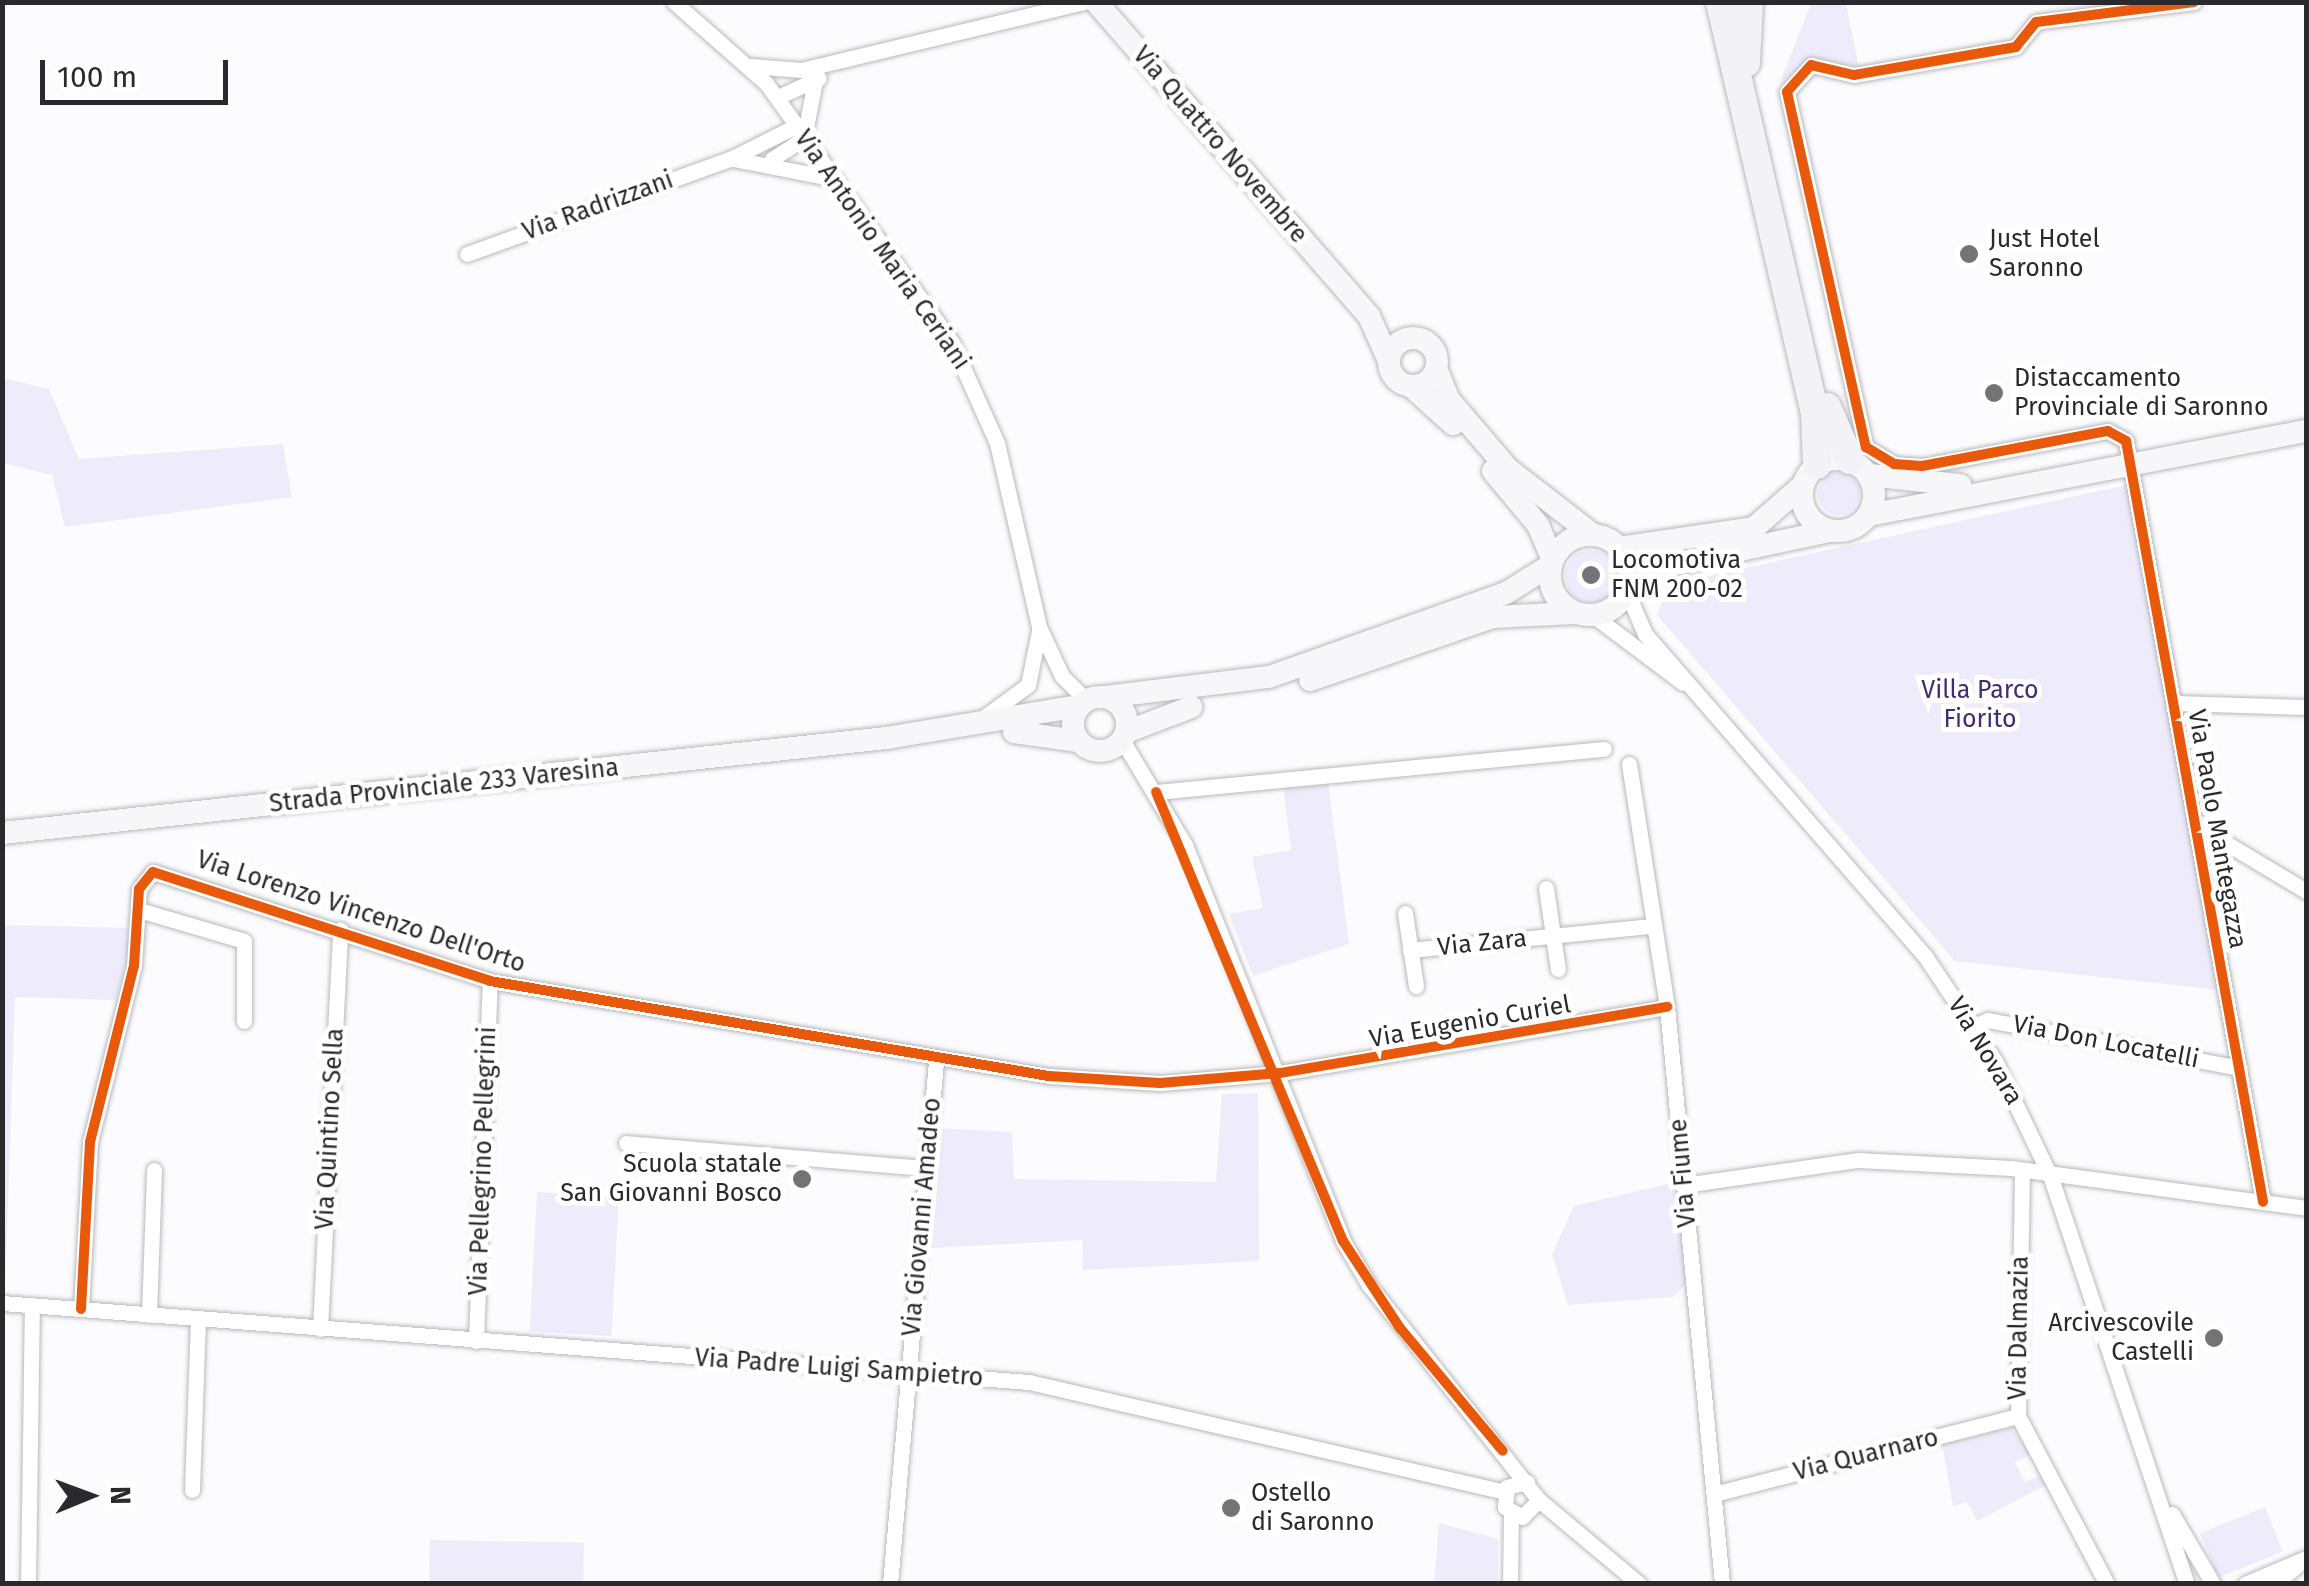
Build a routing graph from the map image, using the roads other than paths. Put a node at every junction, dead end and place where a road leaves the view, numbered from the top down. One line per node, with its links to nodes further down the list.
1 (674, 2): 9 (street, Via Antonio Maria Ceriani)
2 (1084, 2): 8 (street)
3 (1096, 2): 19 (main road, Via Quattro Novembre)
4 (1720, 2): 13 (highway)
5 (1749, 2): 13 (highway)
6 (1770, 2): 13 (highway)
7 (2194, 2): 25 (street)
8 (838, 61): 10 (street); 11 (street)
9 (751, 66): 10 (street); 12 (street, Via Antonio Maria Ceriani)
10 (801, 70): 12 (street)
11 (815, 81): 12 (street); 14 (street)
12 (778, 97): 14 (street, Via Antonio Maria Ceriani)
13 (1752, 108): 26 (highway); 27 (highway)
14 (800, 132): 15 (street, Via Radrizzani); 16 (street); 17 (street, Via Antonio Maria Ceriani)
15 (730, 159): 16 (street, Via Radrizzani); 18 (street, Via Radrizzani)
16 (768, 160): 17 (street, Via Radrizzani)
17 (831, 178): 36 (street, Via Antonio Maria Ceriani)
18 (467, 254)
19 (1369, 316): 20 (main road); 21 (main road)
20 (1409, 339): 21 (main road); 22 (main road)
21 (1389, 361): 23 (main road)
22 (1436, 368): 23 (main road); 31 (main road)
23 (1412, 386): 33 (main road)
24 (2306, 430): 25 (main road)
25 (2133, 463): 28 (main road); 39 (street, Via Paolo Mantegazza)
26 (1859, 468): 27 (main road); 28 (main road); 29 (main road)
27 (1810, 475): 30 (main road); 32 (main road)
28 (2009, 487): 29 (main road)
29 (1869, 514): 30 (main road)
30 (1830, 531): 34 (main road)
31 (1593, 535): 32 (main road); 33 (main road)
32 (1620, 548): 34 (main road)
33 (1552, 562): 35 (main road); 38 (main road, Strada Provinciale 233 Varesina)
34 (1628, 589): 35 (main road); 37 (street, Via Novara)
35 (1585, 614): 37 (street, Via Novara); 42 (main road)
36 (1040, 627): 38 (street); 41 (street)
37 (1690, 687): 63 (street, Via Novara)
38 (1090, 701): 41 (main road, Strada Provinciale 233 Varesina); 42 (main road); 44 (main road)
39 (2174, 703): 40 (street); 48 (street, Via Paolo Mantegazza)
40 (2306, 707)
41 (966, 728): 43 (main road, Strada Provinciale 233 Varesina)
42 (1124, 736): 44 (main road, Strada Provinciale 233 Varesina); 47 (street)
43 (886, 738): 44 (main road, Strada Provinciale 233 Varesina); 49 (main road, Strada Provinciale 233 Varesina)
44 (1078, 740)
45 (1604, 749): 47 (street)
46 (1629, 764): 54 (street, Via Fiume)
47 (1156, 792): 66 (street)
48 (2196, 826): 51 (street); 65 (street, Via Paolo Mantegazza)
49 (2, 833)
50 (1546, 888): 56 (street, Via Zara)
51 (2306, 890)
52 (139, 910): 55 (street, Via Lorenzo Vincenzo Dell'Orto); 62 (street); 77 (street)
53 (1405, 913): 57 (street, Via Zara)
54 (1652, 926): 56 (street, Via Zara); 61 (street, Via Fiume)
55 (340, 928): 59 (street, Via Lorenzo Vincenzo Dell'Orto); 80 (street, Via Quintino Sella)
56 (1553, 936): 57 (street, Via Zara); 58 (street, Via Zara)
57 (1410, 950): 60 (street, Via Zara)
58 (1558, 969)
59 (490, 981): 64 (street, Via Lorenzo Vincenzo Dell'Orto); 81 (street, Via Pellegrino Pellegrini)
60 (1416, 986)
61 (1668, 1008): 66 (street, Via Eugenio Curiel); 72 (street, Via Fiume)
62 (244, 1020)
63 (1974, 1026): 65 (street, Via Don Locatelli); 71 (street, Via Novara)
64 (936, 1061): 66 (street, Via Lorenzo Vincenzo Dell'Orto); 68 (street, Via Giovanni Amadeo)
65 (2239, 1068): 73 (street, Via Paolo Mantegazza)
66 (1280, 1073): 87 (street)
67 (626, 1143): 68 (street)
68 (926, 1168): 82 (street, Via Giovanni Amadeo)
69 (154, 1170): 78 (street)
70 (2022, 1170): 71 (street); 72 (street); 83 (street, Via Dalmazia)
71 (2051, 1178): 73 (street); 84 (street, Via Novara)
72 (1684, 1185): 86 (street, Via Fiume)
73 (2263, 1202): 74 (street)
74 (2306, 1208)
75 (2, 1303): 76 (street, Via Padre Luigi Sampietro)
76 (32, 1305): 77 (street, Via Padre Luigi Sampietro); 90 (street)
77 (81, 1309): 78 (street, Via Padre Luigi Sampietro)
78 (149, 1315): 79 (street, Via Padre Luigi Sampietro)
79 (198, 1319): 80 (street, Via Padre Luigi Sampietro); 85 (street)
80 (320, 1329): 81 (street, Via Padre Luigi Sampietro)
81 (476, 1342): 82 (street, Via Padre Luigi Sampietro)
82 (908, 1373): 87 (street, Via Padre Luigi Sampietro); 91 (street, Via Giovanni Amadeo)
83 (2018, 1416): 86 (street, Via Quarnaro); 95 (street, Via Dalmazia)
84 (2156, 1487): 96 (street, Via Novara); 97 (street, Via Novara)
85 (192, 1490)
86 (1714, 1494): 94 (street, Via Fiume)
87 (1514, 1498): 88 (street, Via Padre Luigi Sampietro); 88 (street); 92 (street)
88 (1562, 1525): 93 (street)
89 (2306, 1558): 98 (street); 99 (street)
90 (28, 1584)
91 (890, 1584)
92 (1510, 1584)
93 (1639, 1584)
94 (1722, 1584)
95 (2107, 1584)
96 (2187, 1584)
97 (2212, 1584)
98 (2244, 1584)
99 (2275, 1584)

